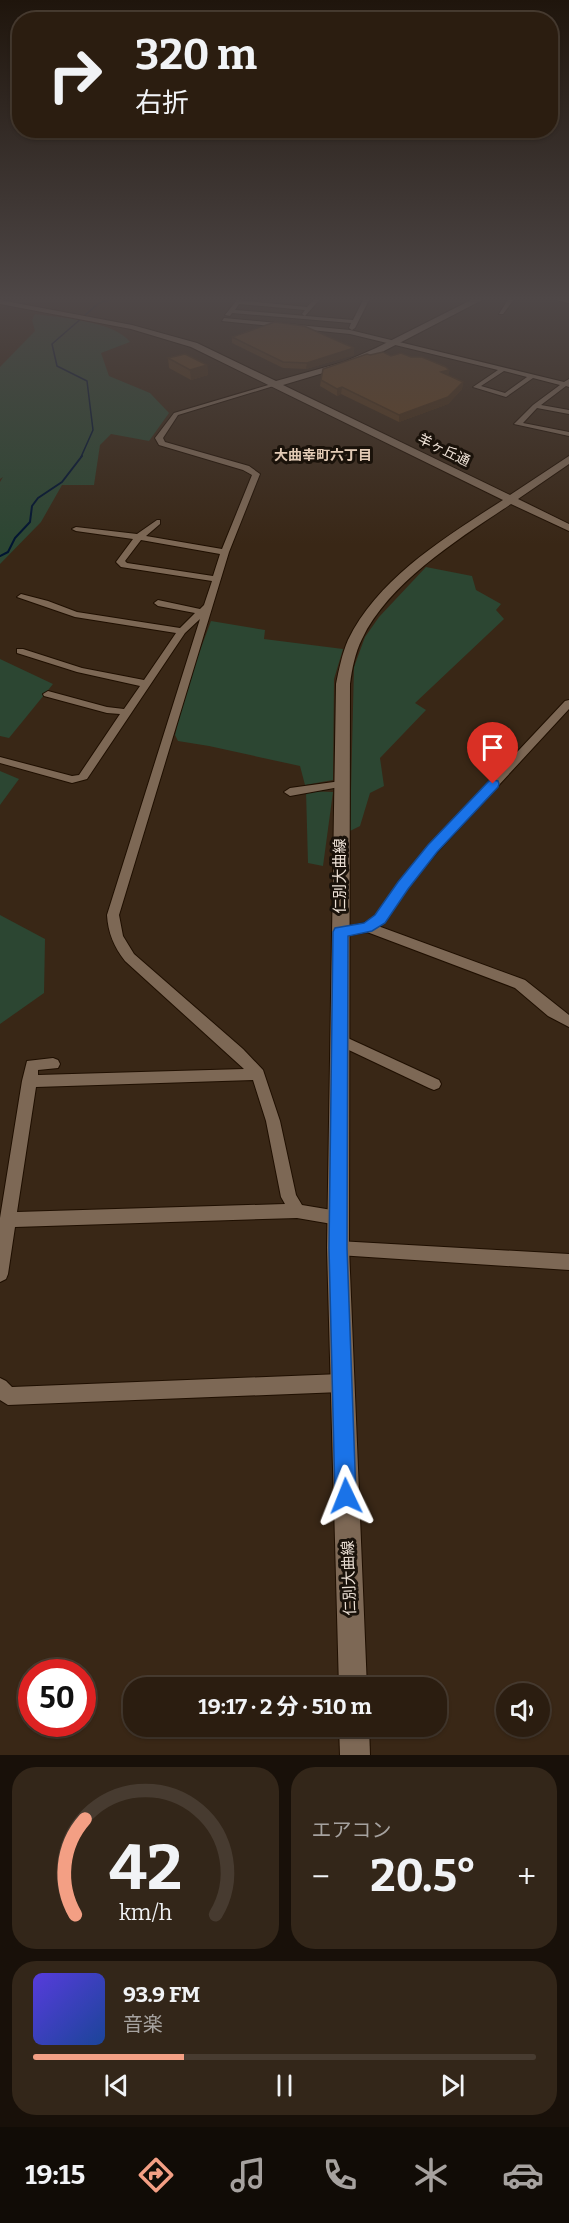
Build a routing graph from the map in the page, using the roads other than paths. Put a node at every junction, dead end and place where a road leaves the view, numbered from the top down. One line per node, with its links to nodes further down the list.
1 (277, 380): 6 (main road, 羊ヶ丘通)
2 (289, 380): 6 (main road)
3 (487, 380): 4 (street)
4 (527, 380)
5 (551, 380): 7 (street)
6 (282, 382): 14 (main road, 羊ヶ丘通); 20 (street)
7 (567, 383): 8 (street)
8 (536, 406): 9 (street); 11 (street)
9 (569, 412)
10 (569, 424): 11 (street)
11 (558, 432): 12 (street)
12 (569, 434)
13 (569, 457): 14 (main road, 仁別大曲線)
14 (515, 496): 15 (main road, 羊ヶ丘通); 17 (main road, 羊ヶ丘通); 32 (main road, 仁別大曲線)
15 (569, 518)
16 (157, 522): 19 (street)
17 (569, 528)
18 (76, 529): 19 (street)
19 (139, 537): 20 (street); 21 (street)
20 (225, 552): 21 (street)
21 (218, 579): 24 (street)
22 (21, 597): 25 (street)
23 (158, 603): 24 (street)
24 (206, 607): 25 (street); 39 (street)
25 (182, 631): 27 (street)
26 (20, 651): 27 (street)
27 (147, 684): 30 (street)
28 (48, 694): 30 (street)
29 (569, 703): 34 (street)
30 (128, 712): 31 (street)
31 (0, 760)
32 (341, 784): 33 (street); 35 (main road, 仁別大曲線)
33 (290, 792)
34 (367, 927): 35 (street); 36 (street)
35 (340, 932): 37 (main road, 仁別大曲線)
36 (569, 1022)
37 (339, 1039): 41 (street); 43 (main road, 仁別大曲線)
38 (53, 1064): 40 (street)
39 (258, 1074): 40 (street); 42 (street)
40 (29, 1081): 44 (street)
41 (434, 1084)
42 (297, 1211): 43 (street); 44 (street)
43 (338, 1218): 45 (main road, 仁別大曲線)
44 (8, 1220): 47 (street)
45 (338, 1248): 46 (street); 48 (main road, 仁別大曲線)
46 (569, 1262)
47 (0, 1274)
48 (342, 1383): 49 (street); 50 (main road, 仁別大曲線)
49 (0, 1387)
50 (353, 1677)
51 (354, 1737): 52 (main road)
52 (355, 1755)

